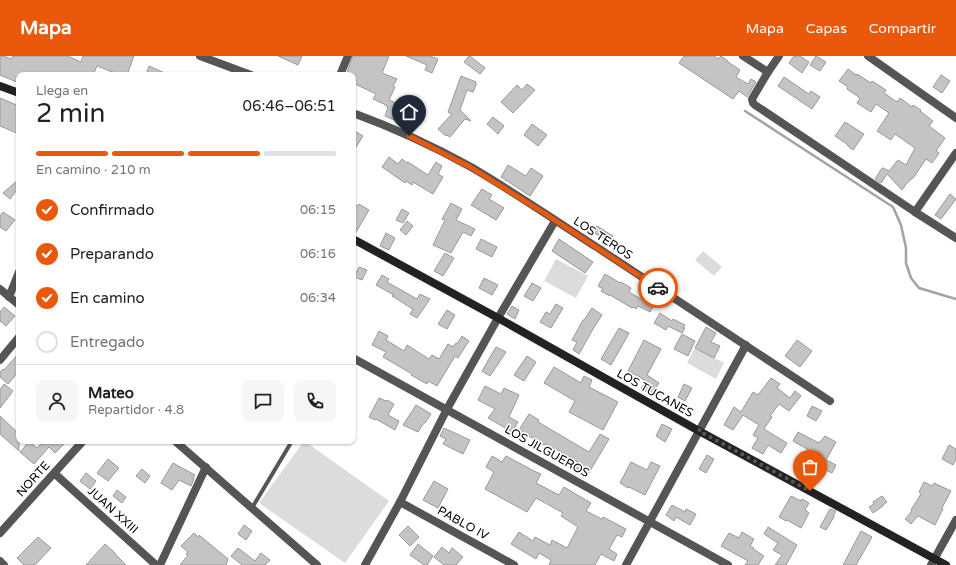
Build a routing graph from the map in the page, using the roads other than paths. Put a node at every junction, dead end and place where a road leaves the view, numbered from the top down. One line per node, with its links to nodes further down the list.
1 (200, 56): 6 (street)
2 (348, 56): 7 (street)
3 (743, 56): 8 (street)
4 (779, 56): 8 (street)
5 (868, 56): 12 (street)
6 (243, 72)
7 (341, 72)
8 (768, 72): 14 (street)
9 (0, 86): 10 (street)
10 (16, 92)
11 (356, 114): 15 (street, LOS TEROS)
12 (956, 118)
13 (956, 153): 14 (street)
14 (915, 212): 16 (street)
15 (555, 221): 22 (street); 24 (street, LOS TEROS)
16 (956, 238)
17 (356, 241): 22 (street, LOS TUCANES)
18 (16, 280): 20 (street)
19 (0, 289): 20 (street)
20 (9, 297): 21 (street)
21 (16, 303)
22 (498, 318): 28 (street); 29 (street, LOS TUCANES)
23 (16, 341): 25 (street)
24 (746, 345): 27 (street, LOS TEROS); 29 (street)
25 (0, 360)
26 (356, 360): 28 (street, LOS JILGUEROS)
27 (830, 401)
28 (447, 410): 35 (street); 38 (street, LOS JILGUEROS)
29 (699, 431): 38 (street); 41 (street, LOS TUCANES)
30 (80, 444): 34 (street, NORTE)
31 (179, 444): 33 (street)
32 (290, 444): 36 (lane)
33 (206, 467): 36 (street); 44 (street)
34 (54, 473): 39 (street, NORTE); 43 (street, JUAN XXIII)
35 (400, 502): 46 (street); 47 (street, PABLO IV)
36 (252, 508): 45 (street)
37 (956, 520): 41 (street)
38 (650, 521): 48 (street); 49 (street, LOS JILGUEROS)
39 (0, 534)
40 (0, 561): 42 (street)
41 (933, 562): 50 (street, LOS TUCANES)
42 (4, 565)
43 (156, 565)
44 (160, 565)
45 (318, 565)
46 (365, 565)
47 (514, 565)
48 (626, 565)
49 (728, 565)
50 (946, 565)

